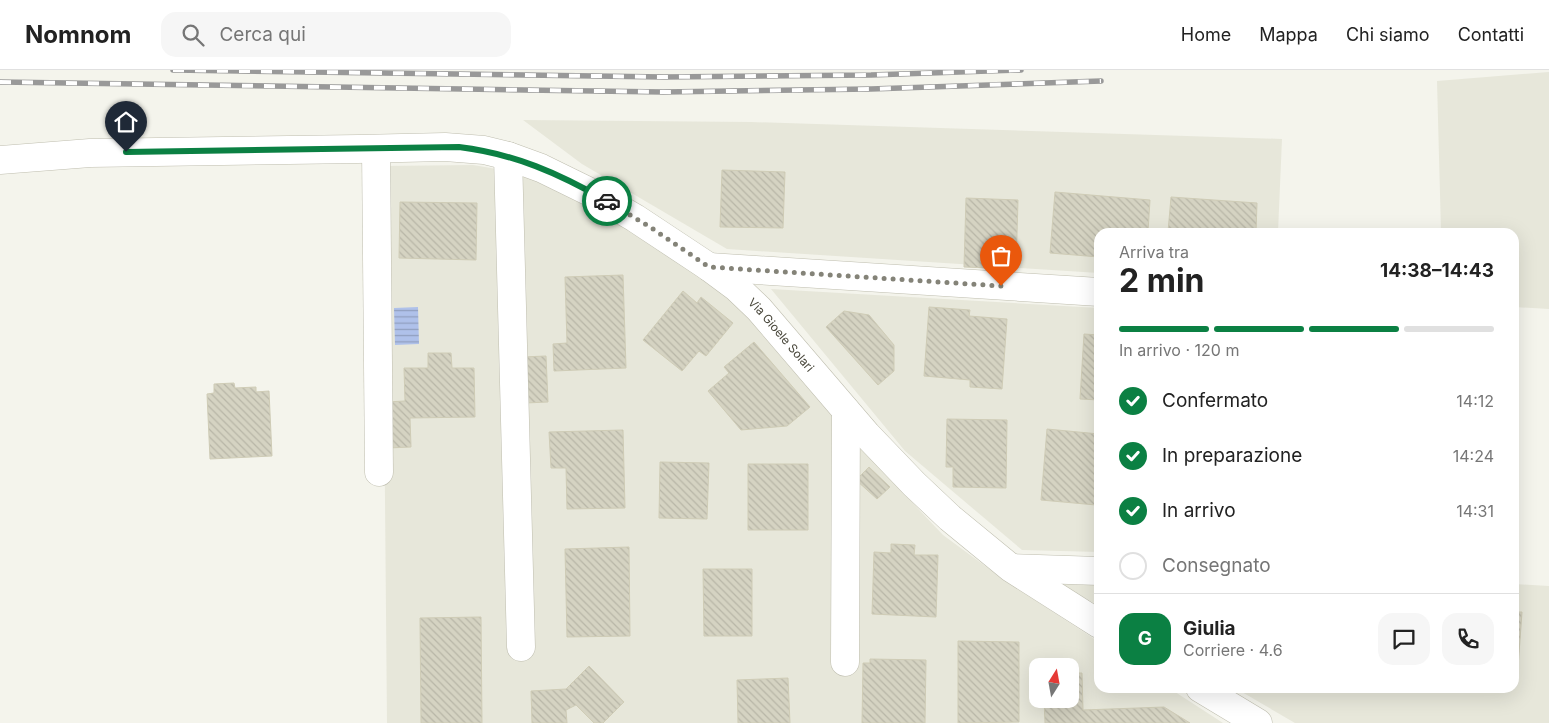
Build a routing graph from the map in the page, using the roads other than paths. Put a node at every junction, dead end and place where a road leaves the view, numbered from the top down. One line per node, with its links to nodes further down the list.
1 (376, 149): 2 (street, Via Gioele Solari); 3 (street, Via Gioele Solari); 7 (street)
2 (508, 156): 4 (street, Via Gioele Solari); 11 (street)
3 (0, 160)
4 (709, 267): 5 (street); 6 (street, Via Gioele Solari)
5 (1094, 292)
6 (846, 411): 8 (street, Via Gioele Solari); 12 (street)
7 (379, 472)
8 (1011, 568): 9 (street); 10 (street, Via Gioele Solari)
9 (1094, 571)
10 (1094, 621)
11 (521, 647)
12 (845, 662)
13 (1208, 693): 14 (street)
14 (1258, 723)

